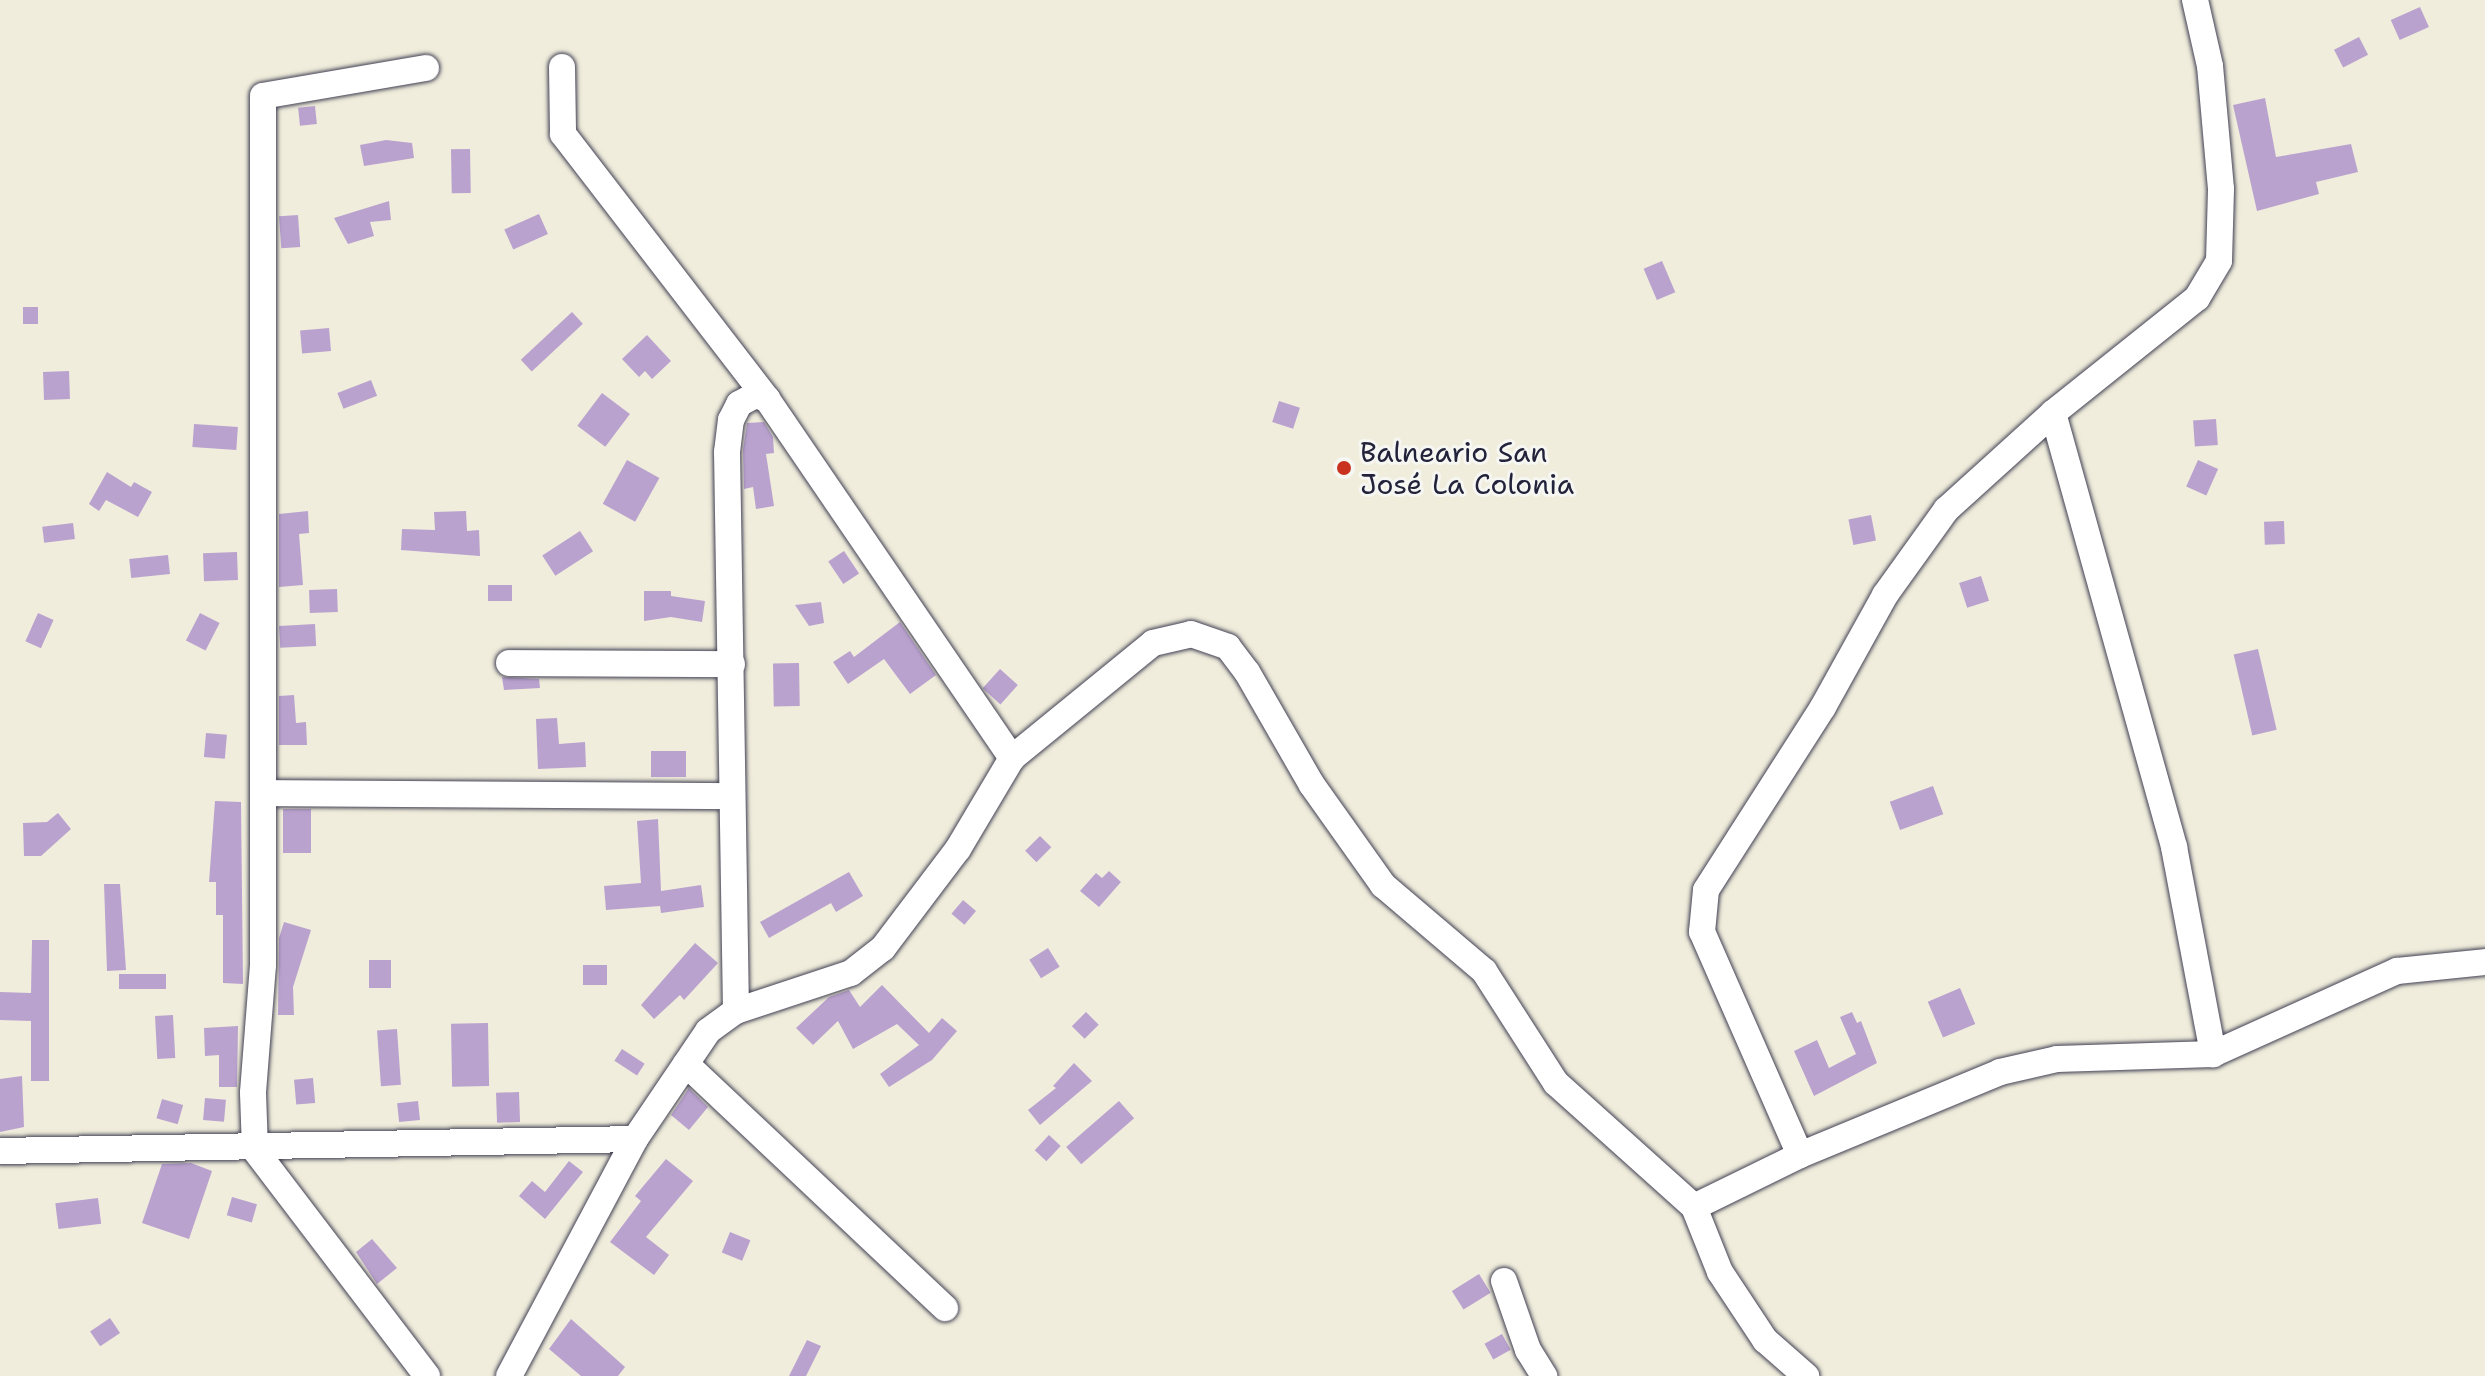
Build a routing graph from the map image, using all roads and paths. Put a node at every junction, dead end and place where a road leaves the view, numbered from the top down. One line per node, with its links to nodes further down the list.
1 (2195, 0): 5 (street)
2 (562, 67): 4 (street)
3 (426, 68): 9 (street)
4 (767, 399): 7 (street); 8 (street)
5 (2053, 413): 13 (street); 18 (street)
6 (509, 663): 7 (street)
7 (732, 664): 10 (street)
8 (1012, 758): 12 (street); 19 (street)
9 (264, 793): 10 (street); 16 (street)
10 (732, 796): 12 (street)
11 (2485, 962): 13 (street)
12 (736, 1011): 14 (street)
13 (2213, 1054): 18 (street)
14 (686, 1064): 15 (street); 21 (street)
15 (635, 1139): 16 (street); 23 (street)
16 (255, 1150): 17 (street); 22 (street)
17 (0, 1151)
18 (1800, 1155): 19 (street)
19 (1694, 1207): 25 (street)
20 (1504, 1281): 24 (street)
21 (945, 1308)
22 (427, 1376)
23 (509, 1376)
24 (1544, 1376)
25 (1806, 1376)

